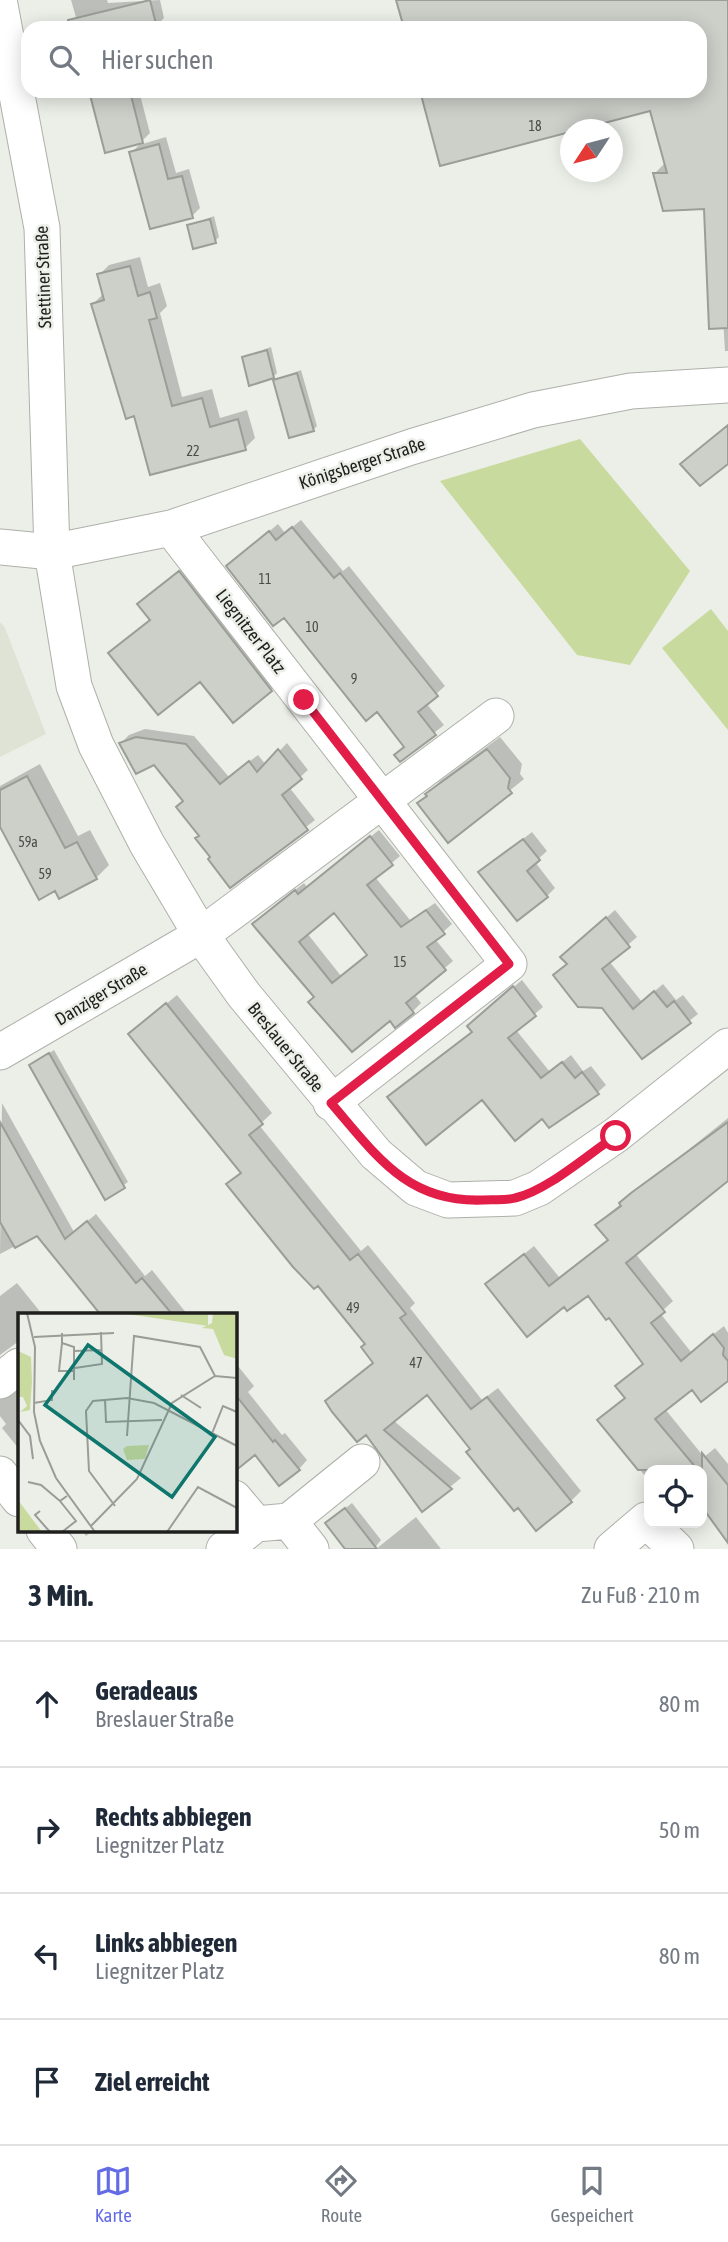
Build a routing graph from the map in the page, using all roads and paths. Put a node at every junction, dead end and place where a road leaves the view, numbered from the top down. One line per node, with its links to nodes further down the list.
1 (0, 5): 2 (street, Stettiner Straße)
2 (4, 42): 6 (street, Stettiner Straße)
3 (728, 385): 4 (street, Königsberger Straße)
4 (171, 527): 6 (street, Königsberger Straße); 8 (street, Liegnitzer Platz)
5 (0, 547): 6 (street, Königsberger Straße)
6 (52, 552): 9 (street, Breslauer Straße)
7 (496, 716): 8 (street)
8 (381, 801): 9 (street); 12 (street, Liegnitzer Platz)
9 (201, 935): 11 (street, Danziger Straße); 12 (street, Breslauer Straße)
10 (728, 1046): 12 (street, Breslauer Straße)
11 (0, 1052)
12 (331, 1103)
13 (18, 1367): 14 (street)
14 (0, 1381)
15 (362, 1462): 18 (street)
16 (0, 1474): 17 (street)
17 (18, 1498)
18 (260, 1515): 21 (street); 22 (street)
19 (46, 1532): 20 (street)
20 (59, 1549)
21 (224, 1549)
22 (311, 1549)
23 (612, 1549): 24 (street)
24 (676, 1549)

